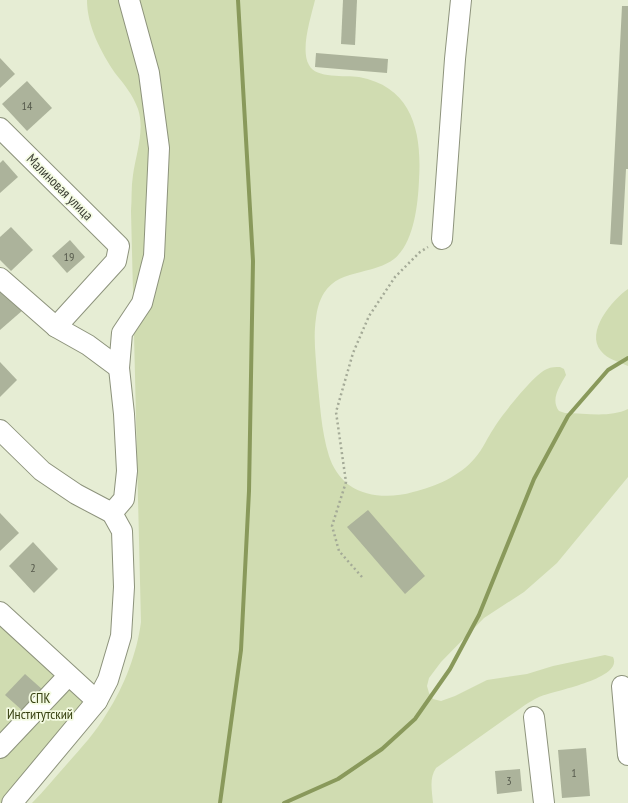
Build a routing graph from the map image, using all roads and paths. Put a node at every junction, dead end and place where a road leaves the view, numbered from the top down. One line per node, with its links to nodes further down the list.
1 (128, 0): 7 (street)
2 (461, 0): 4 (street)
3 (0, 128): 6 (street, Малиновая улица)
4 (442, 239): 10 (path)
5 (0, 278): 6 (street)
6 (56, 327): 7 (street)
7 (119, 368): 9 (street)
8 (0, 430): 9 (street)
9 (112, 514): 14 (street)
10 (362, 577)
11 (0, 613): 12 (street)
12 (68, 676): 14 (street); 16 (street)
13 (622, 686): 17 (street)
14 (97, 700): 18 (street)
15 (534, 717): 19 (street)
16 (0, 748)
17 (628, 755)
18 (12, 803)
19 (544, 803)

